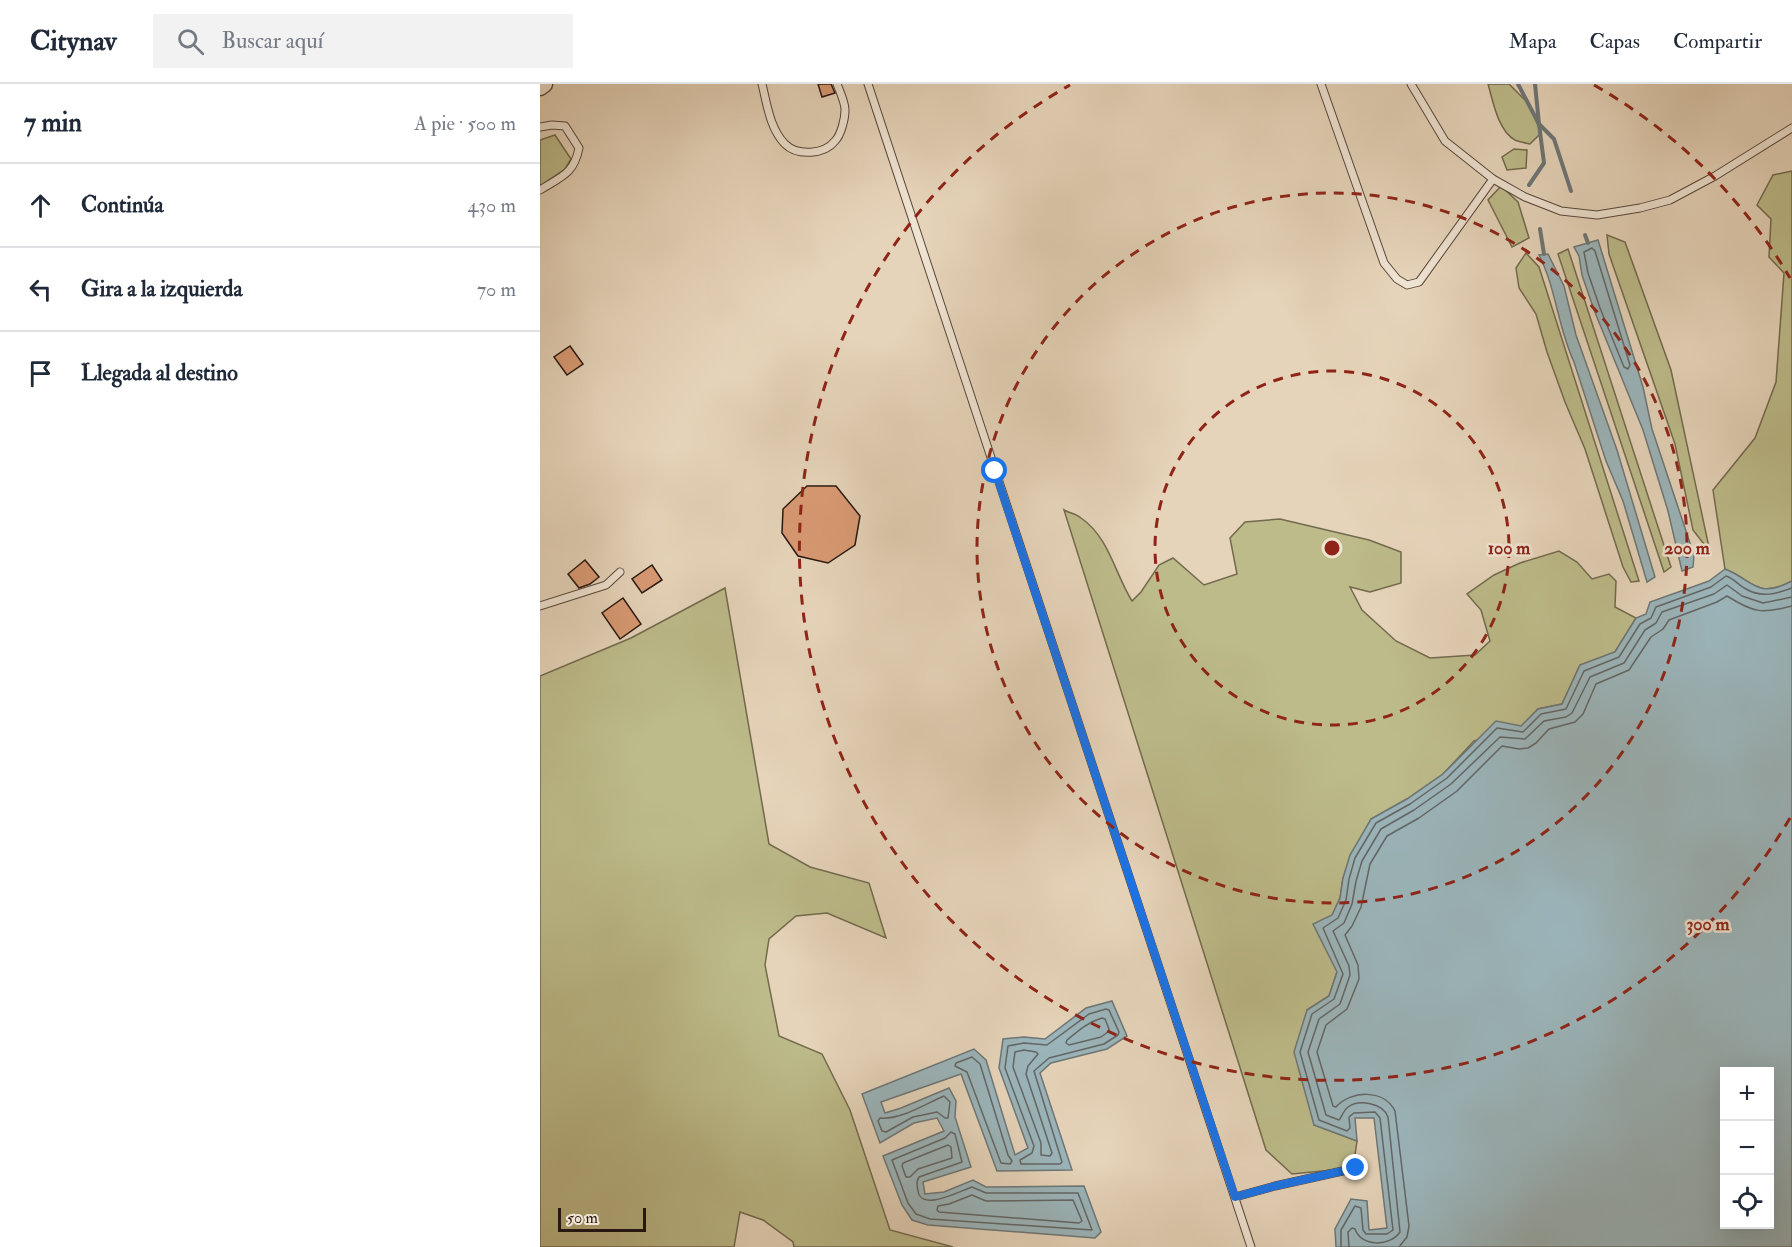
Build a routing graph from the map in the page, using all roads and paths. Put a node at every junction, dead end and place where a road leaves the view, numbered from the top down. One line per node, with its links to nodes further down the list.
1 (544, 84): 7 (street)
2 (762, 84): 3 (lane)
3 (837, 84)
4 (869, 84): 15 (lane)
5 (1321, 84): 10 (lane)
6 (1411, 84): 10 (lane)
7 (540, 87)
8 (540, 127): 11 (lane)
9 (1792, 128): 10 (lane)
10 (1493, 179)
11 (540, 190)
12 (620, 572): 13 (lane)
13 (540, 606)
14 (1356, 1168): 15 (lane)
15 (1235, 1197): 16 (lane)
16 (1251, 1247)

